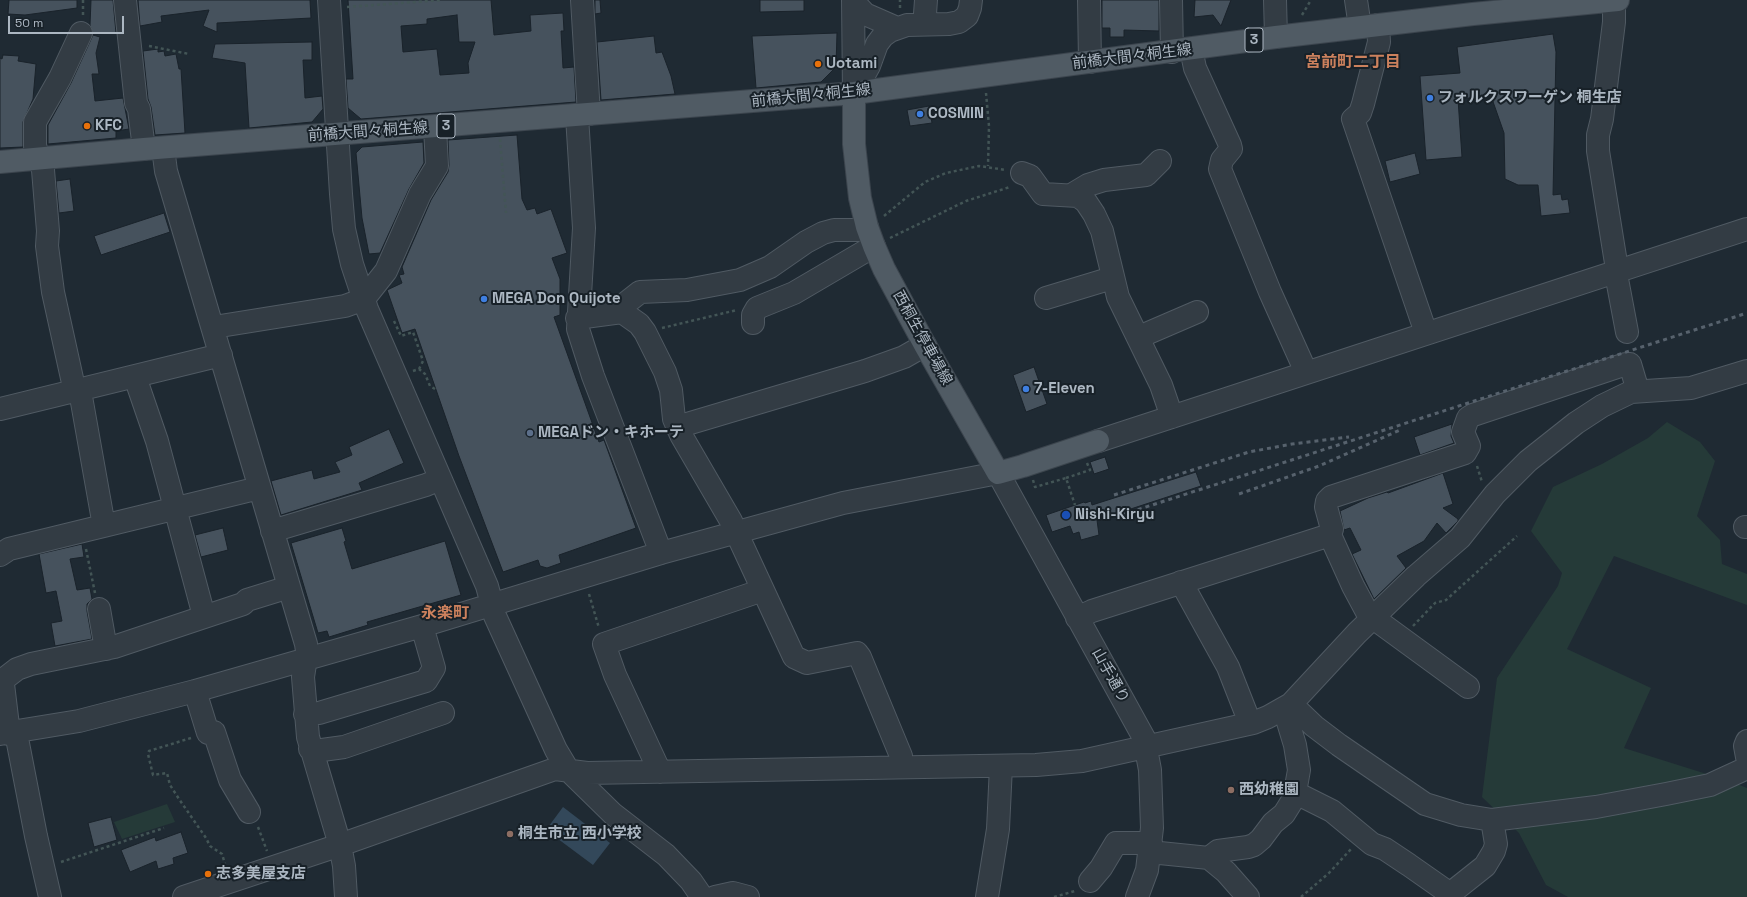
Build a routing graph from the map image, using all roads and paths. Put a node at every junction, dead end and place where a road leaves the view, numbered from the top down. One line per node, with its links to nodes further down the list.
1 (125, 0): 22 (street)
2 (442, 0): 15 (path)
3 (582, 0): 28 (street)
4 (926, 0): 17 (street)
5 (971, 0): 17 (street)
6 (1089, 0): 25 (street)
7 (1171, 0): 23 (street)
8 (1274, 0): 21 (street)
9 (1311, 0): 16 (path)
10 (1356, 0): 18 (street)
11 (1614, 0): 12 (main road, 前橋大間々桐生線 / 3); 14 (main road, 前橋大間々桐生線 / 3); 42 (street)
12 (1618, 0)
13 (853, 1): 19 (street); 27 (street)
14 (1578, 2): 18 (main road, 前橋大間々桐生線 / 3)
15 (336, 4): 30 (street)
16 (1301, 17)
17 (932, 24): 19 (street)
18 (1369, 26): 21 (main road, 前橋大間々桐生線 / 3); 54 (street)
19 (897, 28): 27 (street)
20 (81, 33): 33 (street)
21 (1276, 37): 23 (main road, 前橋大間々桐生線 / 3)
22 (130, 46): 24 (path); 32 (street)
23 (1181, 51): 25 (main road, 前橋大間々桐生線 / 3); 61 (street)
24 (189, 54)
25 (1090, 62): 27 (main road, 前橋大間々桐生線 / 3)
26 (986, 89): 36 (path)
27 (854, 93): 28 (main road, 前橋大間々桐生線 / 3); 41 (main road, 西桐生停車場線)
28 (583, 115): 29 (main road, 前橋大間々桐生線 / 3); 49 (street)
29 (435, 127): 30 (main road, 前橋大間々桐生線 / 3); 44 (street)
30 (337, 135): 32 (main road, 前橋大間々桐生線 / 3); 44 (street)
31 (500, 139): 39 (path)
32 (153, 148): 33 (main road, 前橋大間々桐生線 / 3); 51 (street)
33 (39, 159): 35 (main road, 前橋大間々桐生線 / 3); 64 (street)
34 (1160, 161): 38 (street)
35 (0, 162)
36 (988, 166): 37 (path); 41 (path)
37 (1028, 177): 38 (street); 41 (path)
38 (1073, 194): 43 (street)
39 (506, 213)
40 (1747, 229): 42 (street)
41 (875, 233): 46 (street); 48 (street); 56 (main road, 西桐生停車場線)
42 (1616, 271): 53 (street); 54 (street)
43 (1112, 278): 45 (street); 55 (street)
44 (363, 298): 51 (street); 74 (street)
45 (1046, 298)
46 (622, 312): 49 (street); 52 (street)
47 (1197, 312): 55 (street)
48 (755, 315): 52 (path)
49 (577, 318): 90 (street)
50 (389, 321): 58 (path)
51 (214, 327): 57 (street)
52 (645, 332): 68 (street)
53 (1627, 332)
54 (1426, 333): 61 (street)
55 (1138, 337): 67 (street)
56 (925, 345): 68 (street); 72 (main road, 西桐生停車場線)
57 (221, 354): 62 (street); 77 (street)
58 (419, 369): 60 (path); 63 (path)
59 (1747, 371): 65 (street)
60 (411, 372)
61 (1306, 372): 67 (street)
62 (135, 377): 64 (street); 81 (street)
63 (435, 389)
64 (77, 391): 66 (street); 84 (street)
65 (1638, 391): 70 (street); 79 (street)
66 (0, 409)
67 (1172, 417): 69 (street)
68 (677, 427): 86 (street)
69 (1098, 441): 72 (main road)
70 (1468, 450): 79 (path); 88 (street)
71 (1081, 465): 73 (path)
72 (998, 472): 86 (street); 99 (street, 山手通り)
73 (1066, 478): 76 (path); 80 (path)
74 (440, 479): 85 (street); 96 (street)
75 (1034, 482): 76 (path)
76 (1036, 487): 78 (path)
77 (259, 488): 81 (street); 85 (street)
78 (1029, 489)
79 (1495, 494): 100 (street)
80 (1075, 505)
81 (176, 509): 84 (street); 98 (street)
82 (1101, 510): 83 (path)
83 (1094, 512)
84 (104, 526): 87 (street)
85 (272, 531): 94 (street)
86 (736, 531): 90 (street); 95 (street)
87 (83, 532): 91 (street); 97 (path)
88 (1330, 535): 93 (street); 100 (street)
89 (1517, 536): 102 (path)
90 (661, 553): 92 (street)
91 (0, 555)
92 (583, 577): 96 (street); 103 (path)
93 (1181, 582): 99 (street); 111 (street)
94 (288, 587): 98 (street); 105 (street)
95 (763, 590): 103 (street); 119 (street)
96 (492, 604): 101 (street); 121 (street)
97 (99, 609): 104 (street)
98 (204, 616): 104 (street)
99 (1077, 618): 115 (street, 山手通り)
100 (1373, 618): 102 (street); 108 (street)
101 (422, 626): 105 (street); 110 (street)
102 (1398, 635): 106 (street)
103 (604, 644): 122 (street)
104 (106, 649): 113 (street)
105 (306, 660): 107 (street); 110 (street)
106 (1468, 687)
107 (195, 691): 112 (street); 113 (street)
108 (1287, 707): 111 (street); 123 (street); 125 (street)
109 (443, 713): 116 (street)
110 (305, 714): 116 (street)
111 (1250, 723): 115 (street)
112 (208, 733): 124 (street); 133 (path)
113 (8, 734): 132 (street)
114 (1747, 741): 117 (street)
115 (1147, 747): 118 (street); 129 (street, 山手通り)
116 (310, 749): 128 (street)
117 (1747, 757)
118 (1002, 766): 119 (street); 142 (street)
119 (901, 768): 122 (street)
120 (1747, 768): 125 (street)
121 (568, 770): 122 (street); 128 (street); 139 (street)
122 (660, 772)
123 (1296, 792): 127 (street); 131 (street)
124 (249, 812): 130 (path)
125 (1492, 820): 135 (street)
126 (164, 828): 132 (path)
127 (1362, 837): 135 (street); 145 (path)
128 (340, 845): 137 (street); 138 (street)
129 (1151, 847): 131 (street); 134 (street); 143 (street, 山手通り)
130 (268, 854)
131 (1209, 858): 144 (street)
132 (43, 868): 136 (street)
133 (227, 869)
134 (1090, 881)
135 (1447, 895)
136 (50, 897)
137 (184, 897)
138 (346, 897)
139 (702, 897)
140 (715, 897): 141 (street)
141 (748, 897)
142 (987, 897)
143 (1137, 897)
144 (1248, 897)
145 (1301, 897)

